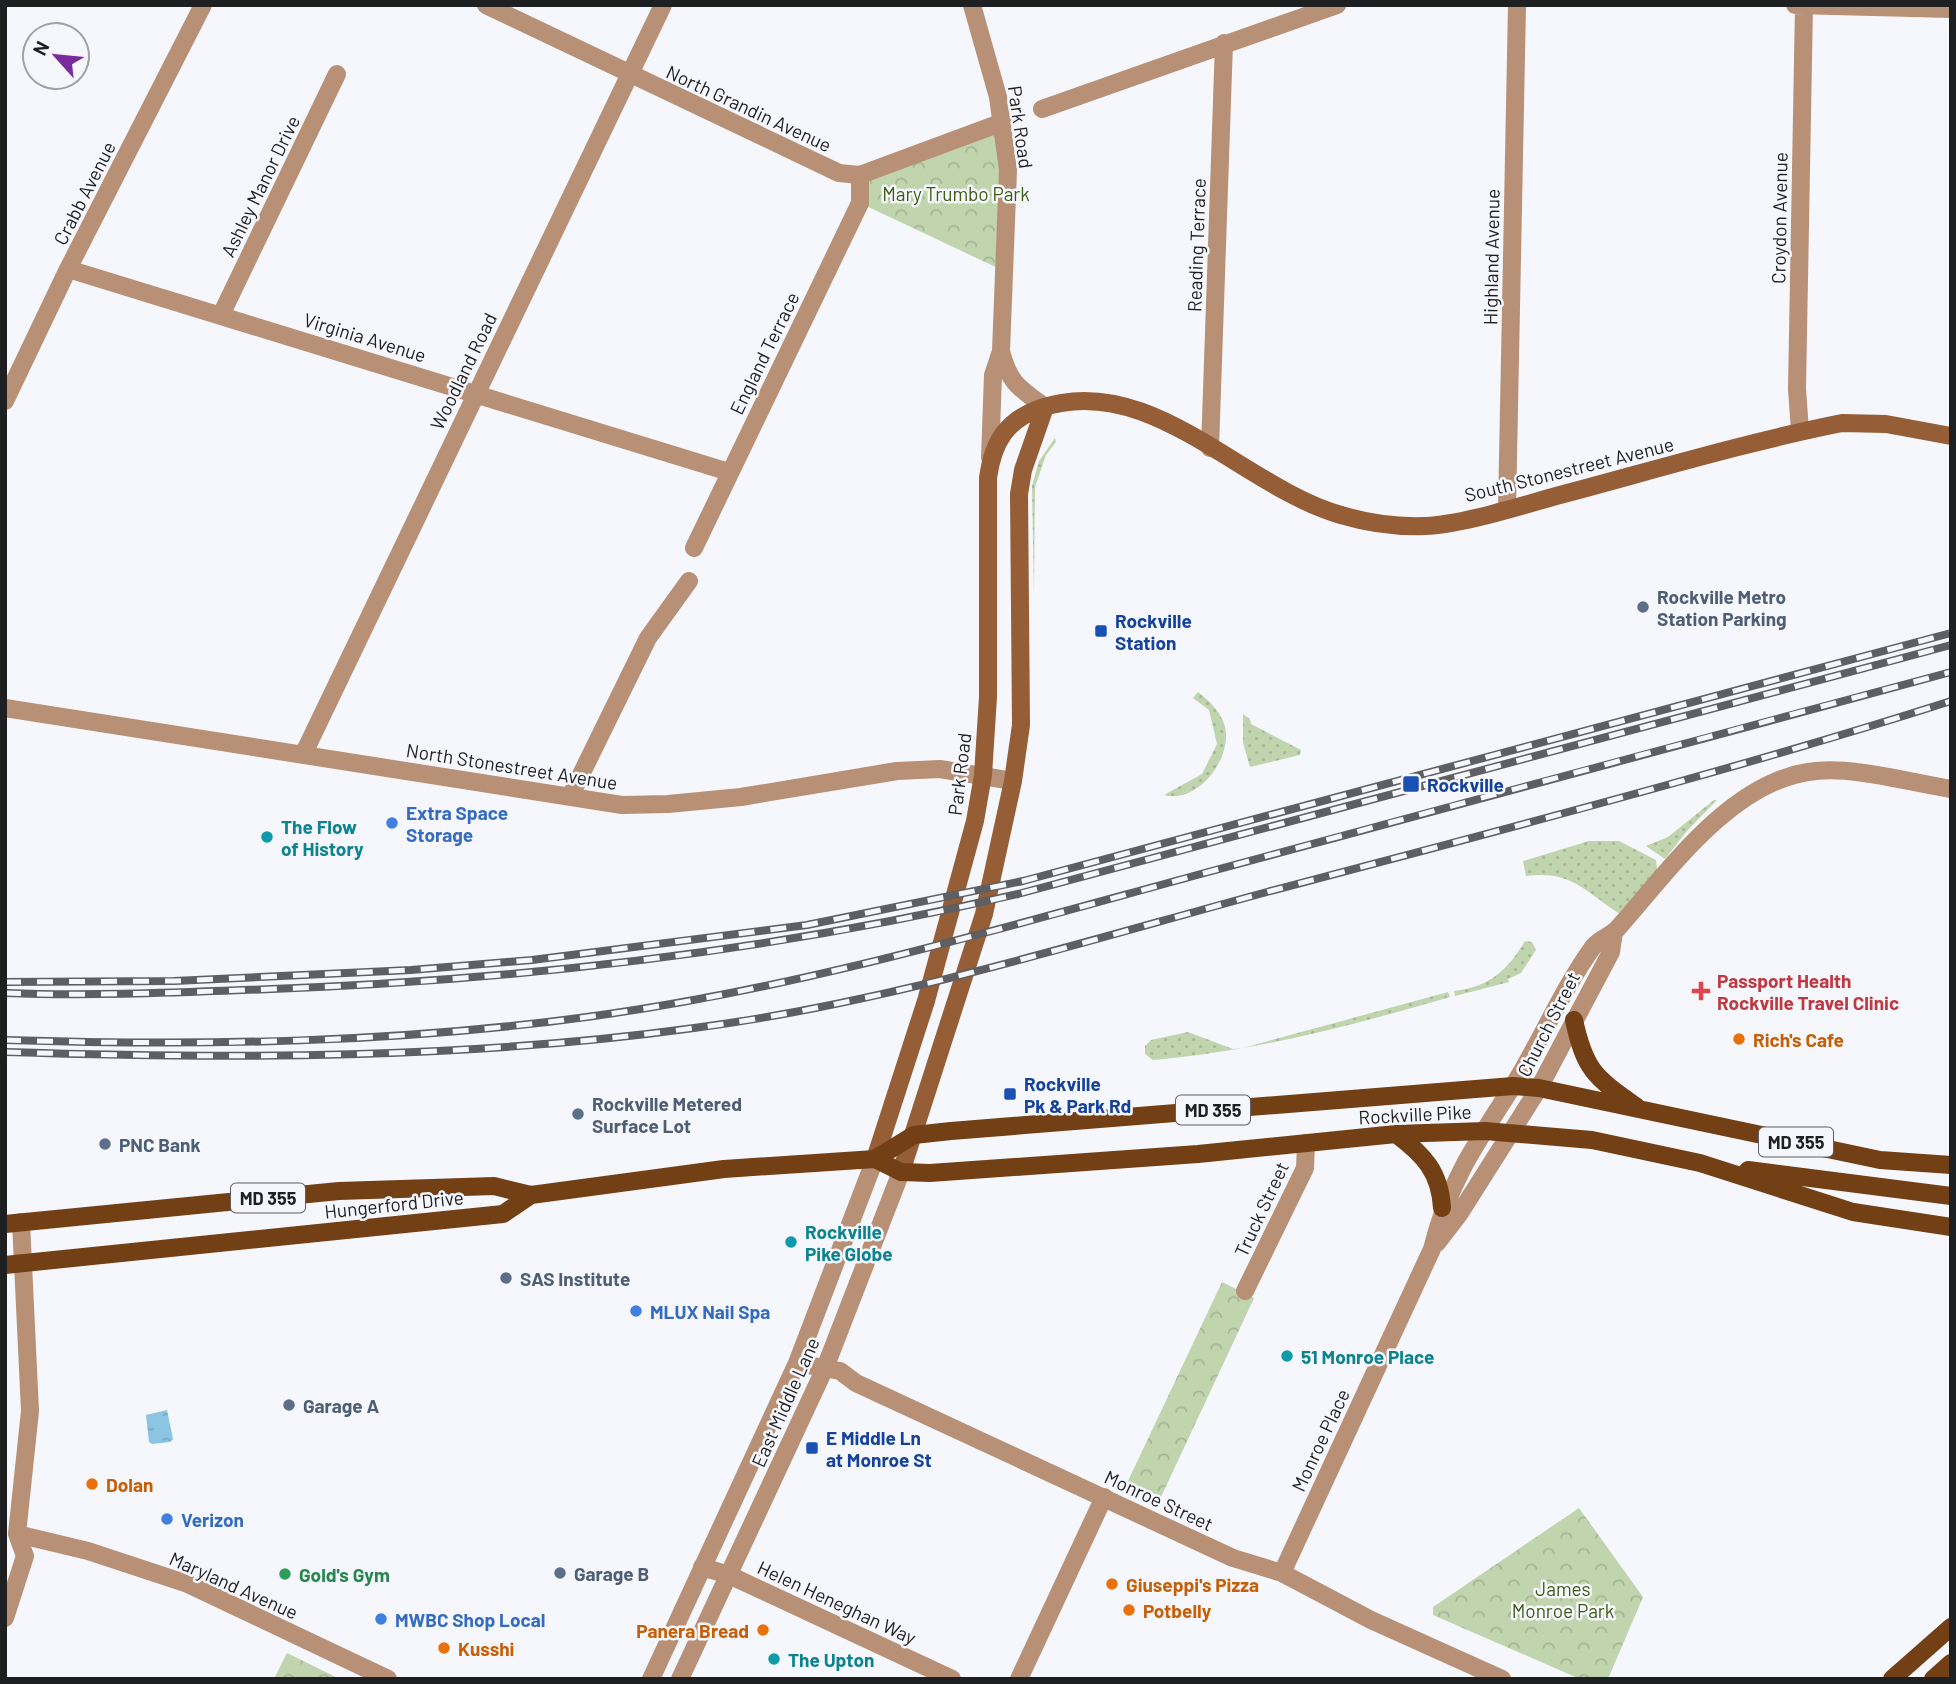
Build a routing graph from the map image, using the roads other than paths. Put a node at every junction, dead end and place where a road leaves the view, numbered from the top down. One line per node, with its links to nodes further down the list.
1 (203, 5): 16 (street, Crabb Avenue)
2 (486, 5): 12 (street, North Grandin Avenue)
3 (663, 5): 12 (street, Woodland Road)
4 (972, 5): 14 (street, Park Road)
5 (1337, 5): 10 (street)
6 (1517, 5): 27 (street, Highland Avenue)
7 (1795, 5): 8 (street)
8 (1804, 5): 9 (street); 22 (street, Croydon Avenue)
9 (1951, 9)
10 (1224, 43): 13 (street); 24 (street, Reading Terrace)
11 (337, 74): 17 (street, Ashley Manor Drive)
12 (630, 75): 15 (street, North Grandin Avenue); 19 (street, Woodland Road)
13 (1042, 109)
14 (1003, 122): 15 (street); 18 (street, Park Road)
15 (860, 175): 26 (street, England Terrace)
16 (68, 269): 17 (street, Virginia Avenue); 20 (street, Crabb Avenue)
17 (221, 315): 19 (street, Virginia Avenue)
18 (1001, 351): 21 (street, Park Road); 25 (street)
19 (476, 392): 26 (street, Virginia Avenue); 31 (street, Woodland Road)
20 (5, 401)
21 (1045, 407): 24 (main road, South Stonestreet Avenue); 25 (main road, Park Road); 33 (main road)
22 (1800, 431): 23 (main road, South Stonestreet Avenue); 27 (main road, South Stonestreet Avenue)
23 (1951, 436)
24 (1210, 448): 27 (main road, South Stonestreet Avenue)
25 (990, 460): 32 (main road, Park Road)
26 (729, 472): 28 (street, England Terrace)
27 (1507, 509)
28 (694, 548)
29 (689, 581): 35 (street)
30 (5, 708): 31 (street, North Stonestreet Avenue)
31 (303, 755): 35 (street, North Stonestreet Avenue)
32 (983, 775): 33 (street, North Stonestreet Avenue); 35 (street, North Stonestreet Avenue); 46 (main road, Park Road)
33 (1013, 781): 44 (main road)
34 (1951, 789): 36 (street, Church Street)
35 (570, 797)
36 (1615, 932): 37 (street, Church Street); 38 (street, Church Street)
37 (1574, 1020): 39 (street, Church Street); 40 (main road)
38 (1513, 1086): 39 (main road, Rockville Pike / MD 355); 41 (street, Monroe Place); 44 (main road, Rockville Pike / MD 355)
39 (1539, 1088): 40 (main road, Rockville Pike / MD 355); 42 (street, Church Street)
40 (1643, 1111): 48 (main road, Rockville Pike / MD 355)
41 (1485, 1130): 42 (main road, Rockville Pike / MD 355); 43 (main road, Rockville Pike / MD 355); 52 (street, Monroe Place)
42 (1513, 1132): 47 (main road, Rockville Pike / MD 355); 55 (street, Monroe Place)
43 (1396, 1134): 45 (main road, Rockville Pike / MD 355); 52 (main road)
44 (914, 1135): 46 (main road, Hungerford Drive / MD 355); 49 (main road, East Middle Lane)
45 (1306, 1143): 49 (main road, Rockville Pike / MD 355); 58 (street, Truck Street)
46 (875, 1159): 49 (main road, Rockville Pike / MD 355); 50 (main road, Hungerford Drive / MD 355); 59 (street, East Middle Lane)
47 (1700, 1163): 51 (main road); 54 (main road, Rockville Pike / MD 355)
48 (1951, 1165)
49 (901, 1172): 60 (street, East Middle Lane)
50 (531, 1195): 53 (main road, Hungerford Drive / MD 355); 56 (main road, Hungerford Drive / MD 355)
51 (1951, 1196)
52 (1442, 1208): 55 (street, Monroe Place)
53 (13, 1223): 56 (street)
54 (1951, 1227)
55 (1432, 1249): 64 (street, Monroe Place)
56 (24, 1263): 57 (main road, Hungerford Drive / MD 355); 62 (street)
57 (5, 1265)
58 (1245, 1291)
59 (797, 1363): 60 (street, Monroe Street); 63 (street, East Middle Lane)
60 (825, 1368): 61 (street, Monroe Street); 65 (street, East Middle Lane)
61 (1104, 1497): 64 (street, Monroe Street); 73 (street)
62 (11, 1540): 66 (street); 69 (street, Maryland Avenue)
63 (702, 1567): 65 (street, Helen Heneghan Way); 70 (street, East Middle Lane)
64 (1282, 1573): 74 (street, Monroe Street)
65 (729, 1575): 71 (street, East Middle Lane); 72 (street, Helen Heneghan Way)
66 (5, 1618)
67 (1951, 1627): 75 (main road)
68 (1951, 1664): 76 (main road)
69 (388, 1679)
70 (651, 1679)
71 (680, 1679)
72 (952, 1679)
73 (1019, 1679)
74 (1502, 1679)
75 (1892, 1679)
76 (1933, 1679)

